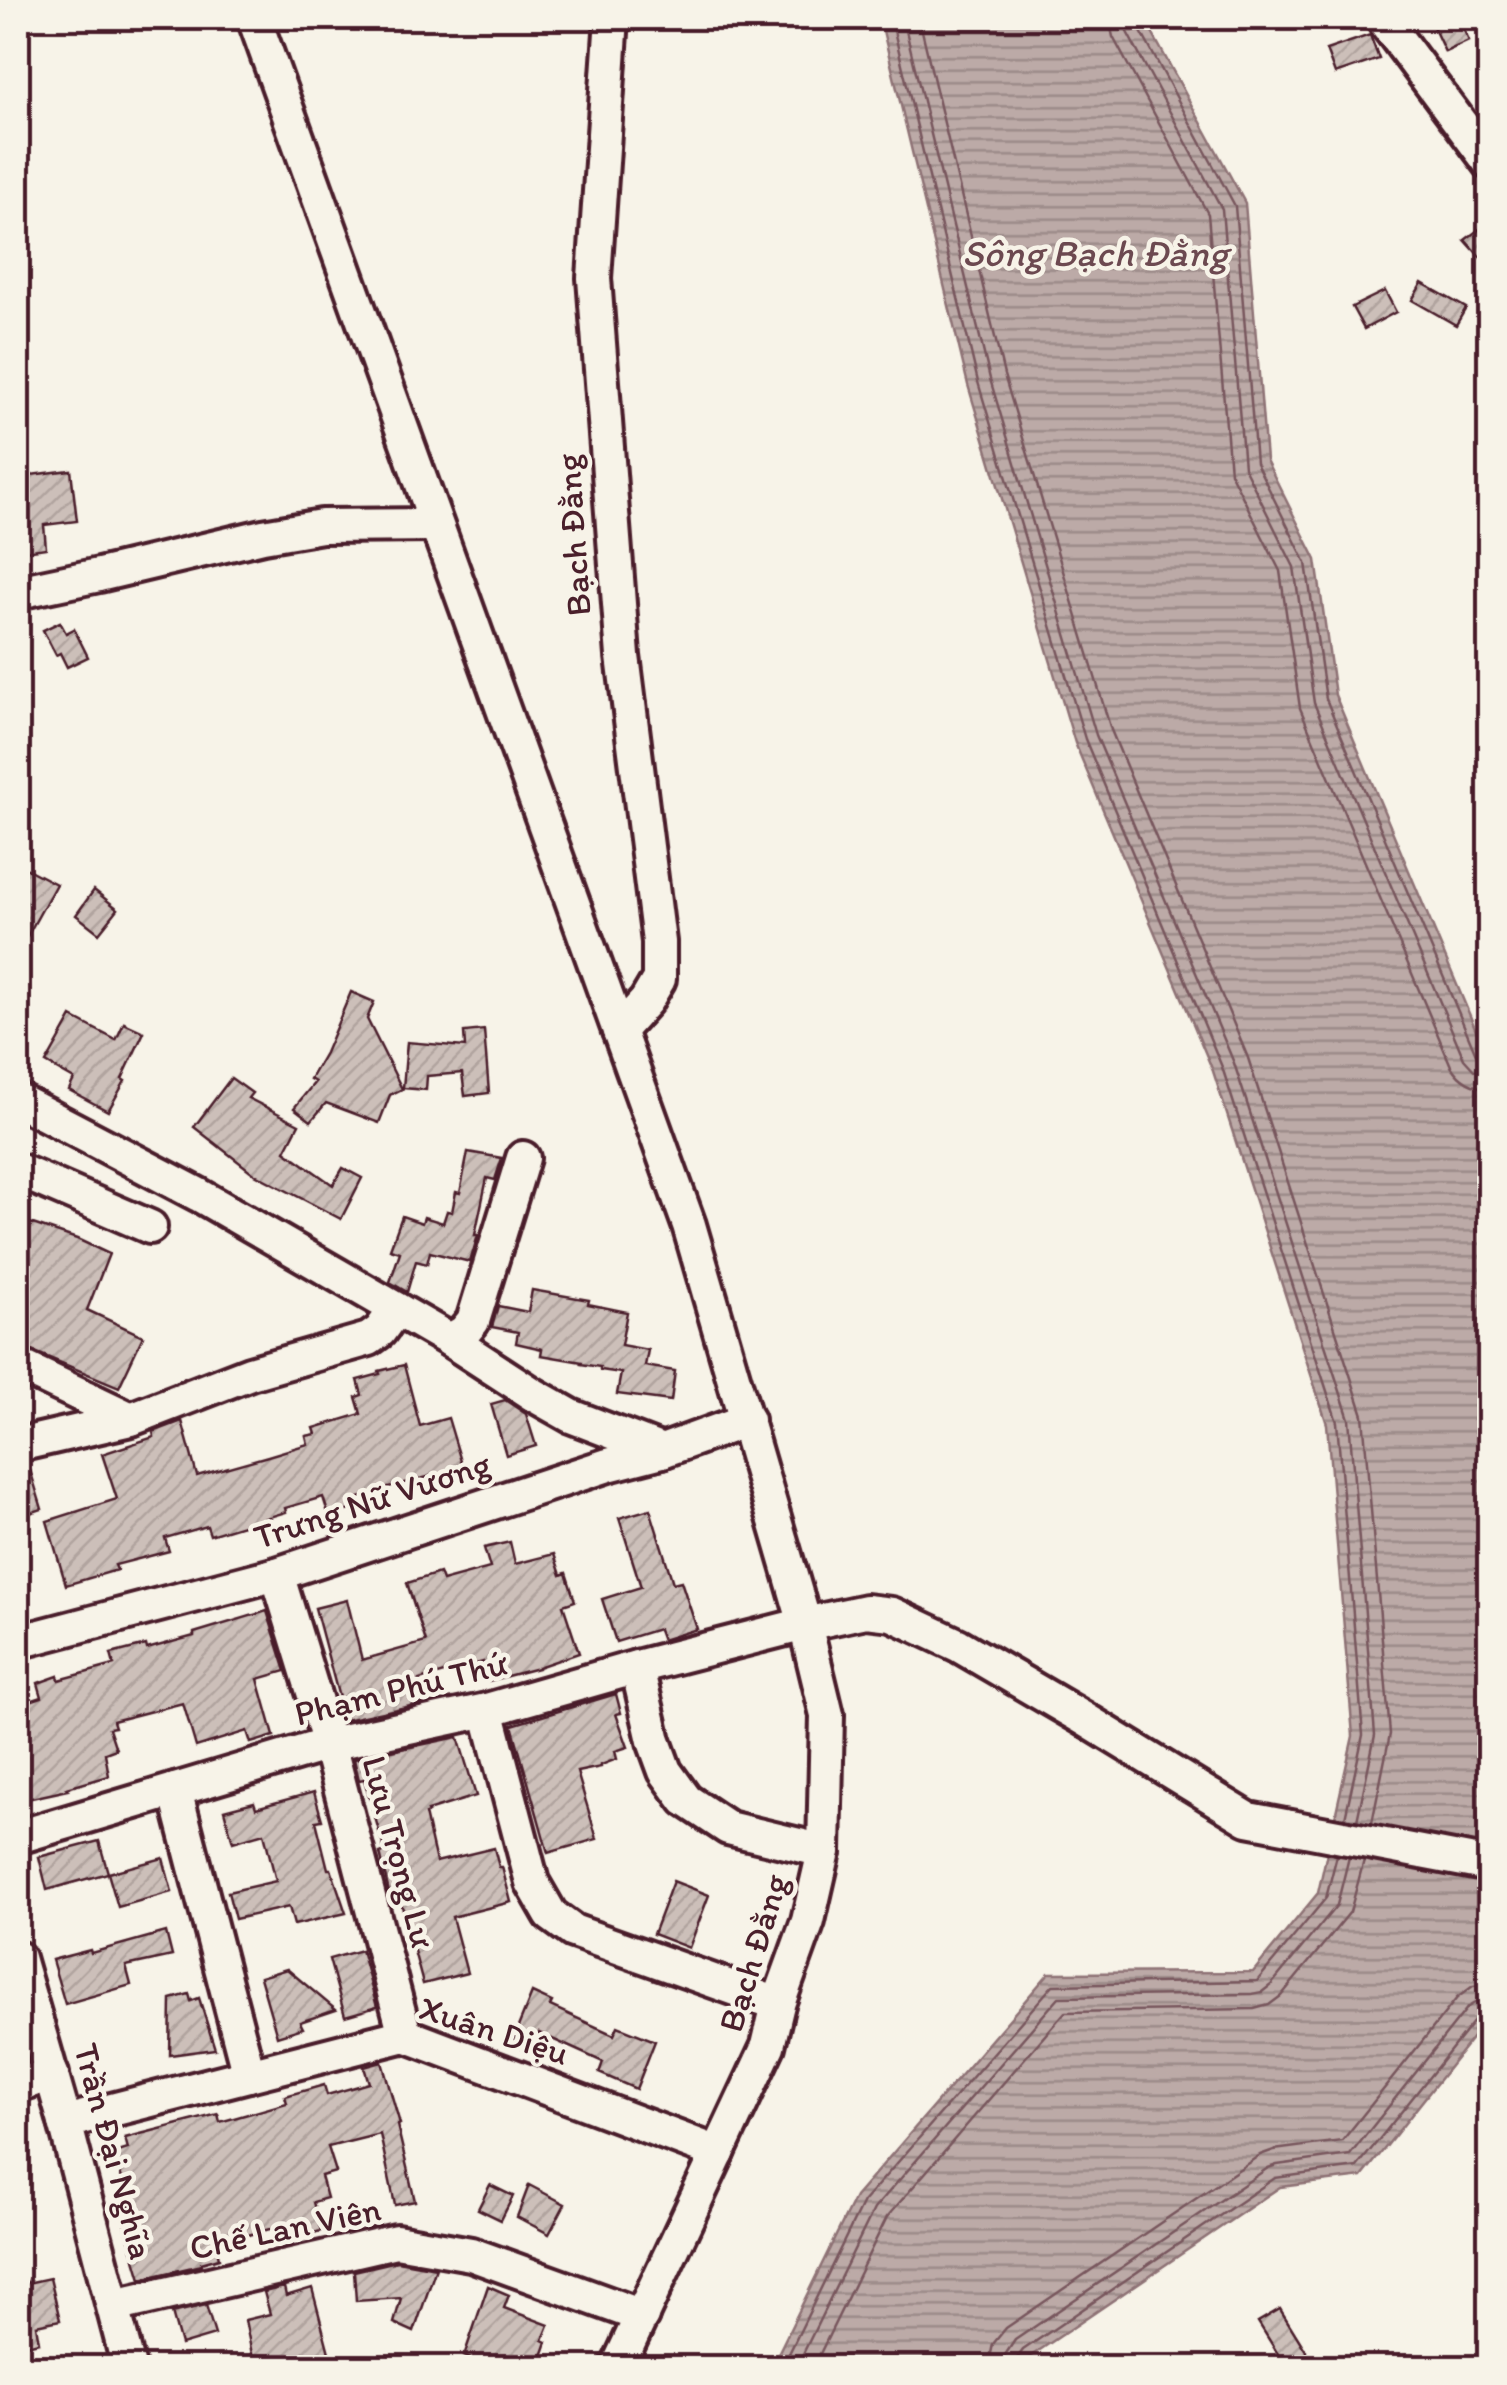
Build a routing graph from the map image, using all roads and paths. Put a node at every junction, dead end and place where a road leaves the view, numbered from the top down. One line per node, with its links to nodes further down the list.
1 (254, 18): 5 (street, Bạch Đằng)
2 (612, 18): 7 (street, Bạch Đằng)
3 (1382, 18): 4 (street)
4 (1490, 163)
5 (436, 525): 6 (street); 7 (street, Bạch Đằng)
6 (18, 592)
7 (620, 1031): 16 (street, Bạch Đằng)
8 (18, 1100): 12 (street)
9 (522, 1158): 13 (street)
10 (18, 1170): 11 (street)
11 (150, 1227)
12 (396, 1309): 13 (street); 15 (street)
13 (450, 1340): 18 (street)
14 (18, 1365): 15 (street)
15 (131, 1419): 17 (street)
16 (747, 1420): 18 (street, Trưng Nữ Vương); 20 (street, Bạch Đằng)
17 (18, 1445)
18 (662, 1451): 19 (street, Trưng Nữ Vương)
19 (277, 1574): 21 (street, Trưng Nữ Vương); 24 (street, Lưu Trọng Lư)
20 (804, 1624): 22 (street, Phạm Phú Thứ); 27 (street, Bạch Đằng); 28 (street)
21 (18, 1642)
22 (637, 1667): 23 (street, Phạm Phú Thứ); 27 (street)
23 (487, 1710): 24 (street, Phạm Phú Thứ); 30 (street)
24 (329, 1744): 25 (street, Phạm Phú Thứ); 31 (street, Lưu Trọng Lư)
25 (175, 1790): 26 (street, Phạm Phú Thứ); 33 (street)
26 (18, 1837)
27 (824, 1851): 30 (street, Bạch Đằng)
28 (1490, 1864)
29 (18, 1958): 32 (street, Trần Đại Nghĩa)
30 (778, 2004): 36 (street, Bạch Đằng)
31 (405, 2035): 33 (street, Xuân Diệu); 36 (street, Xuân Diệu)
32 (52, 2074): 34 (street); 35 (street, Trần Đại Nghĩa)
33 (249, 2075): 35 (street, Xuân Diệu)
34 (18, 2085)
35 (65, 2122): 37 (street, Trần Đại Nghĩa)
36 (718, 2153): 38 (street, Bạch Đằng)
37 (114, 2306): 38 (street, Chế Lan Viên); 39 (street, Trần Đại Nghĩa)
38 (642, 2316): 40 (street, Bạch Đằng)
39 (129, 2368)
40 (616, 2368)

